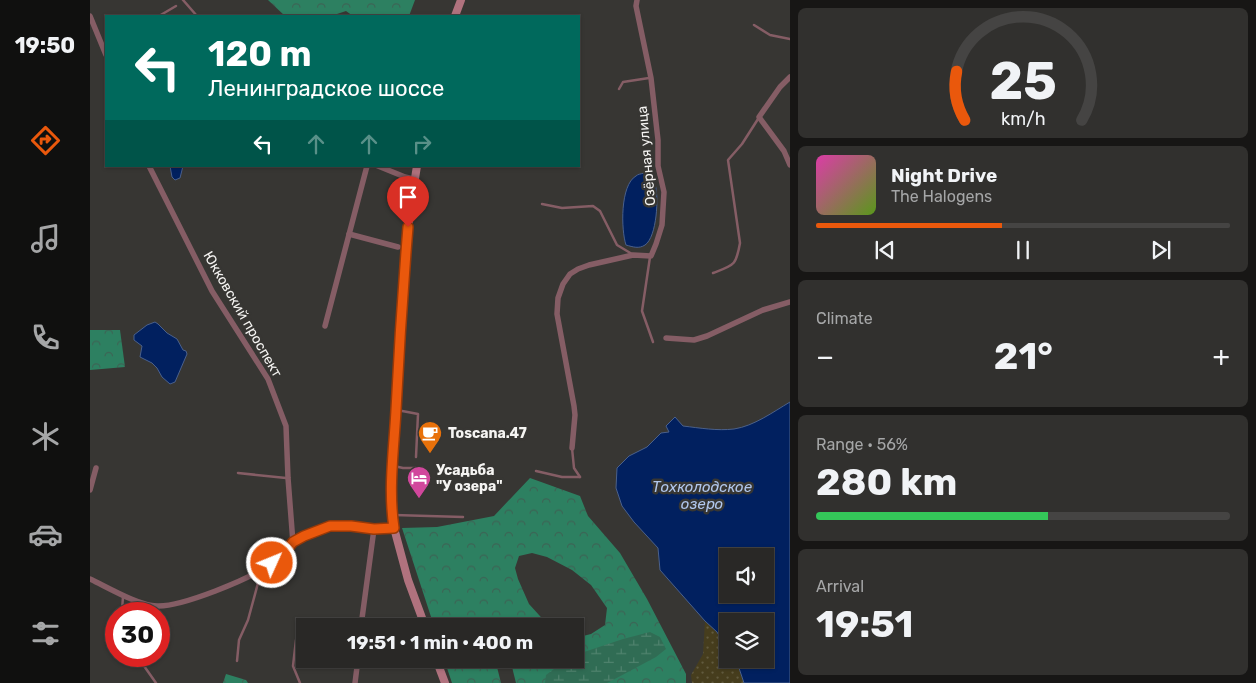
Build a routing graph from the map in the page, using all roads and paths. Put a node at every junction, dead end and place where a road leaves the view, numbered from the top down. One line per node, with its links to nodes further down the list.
1 (183, 0): 6 (lane)
2 (461, 0): 7 (main road)
3 (637, 0): 15 (street, Озёрная улица)
4 (176, 6): 5 (lane)
5 (161, 15)
6 (196, 15)
7 (455, 15)
8 (90, 16): 10 (street)
9 (754, 26): 12 (lane)
10 (98, 33): 11 (lane); 13 (street)
11 (90, 34)
12 (790, 39)
13 (105, 51)
14 (790, 77): 17 (street)
15 (651, 78): 16 (lane); 28 (street, Озёрная улица)
16 (619, 89)
17 (759, 118): 18 (street); 29 (lane)
18 (790, 165)
19 (150, 167): 42 (street, Юкковский проспект)
20 (367, 167): 25 (street)
21 (380, 167): 23 (street)
22 (417, 167): 23 (main road)
23 (414, 178): 34 (main road)
24 (542, 204): 27 (lane)
25 (349, 234): 26 (street); 31 (street)
26 (398, 247)
27 (633, 255): 28 (street); 35 (street)
28 (651, 256): 33 (lane)
29 (714, 273)
30 (790, 302): 32 (street)
31 (325, 326)
32 (666, 338)
33 (653, 342)
34 (396, 410): 36 (lane); 37 (main road)
35 (572, 448): 40 (lane)
36 (416, 457)
37 (393, 466): 39 (lane); 44 (main road)
38 (96, 468): 43 (street)
39 (423, 468)
40 (536, 471)
41 (238, 473): 42 (lane)
42 (288, 478): 48 (street, Юкковский проспект)
43 (90, 490)
44 (392, 515): 45 (lane); 46 (main road)
45 (463, 516)
46 (394, 528): 47 (street); 54 (main road)
47 (374, 529): 48 (street); 53 (street)
48 (293, 542): 49 (street)
49 (261, 572): 51 (street); 56 (lane)
50 (90, 579): 51 (street)
51 (124, 596): 52 (lane)
52 (123, 602)
53 (362, 618)
54 (422, 618)
55 (296, 640): 61 (lane)
56 (237, 660)
57 (145, 667): 60 (lane)
58 (356, 668): 62 (street)
59 (439, 668): 63 (main road)
60 (156, 683)
61 (300, 683)
62 (354, 683)
63 (445, 683)

